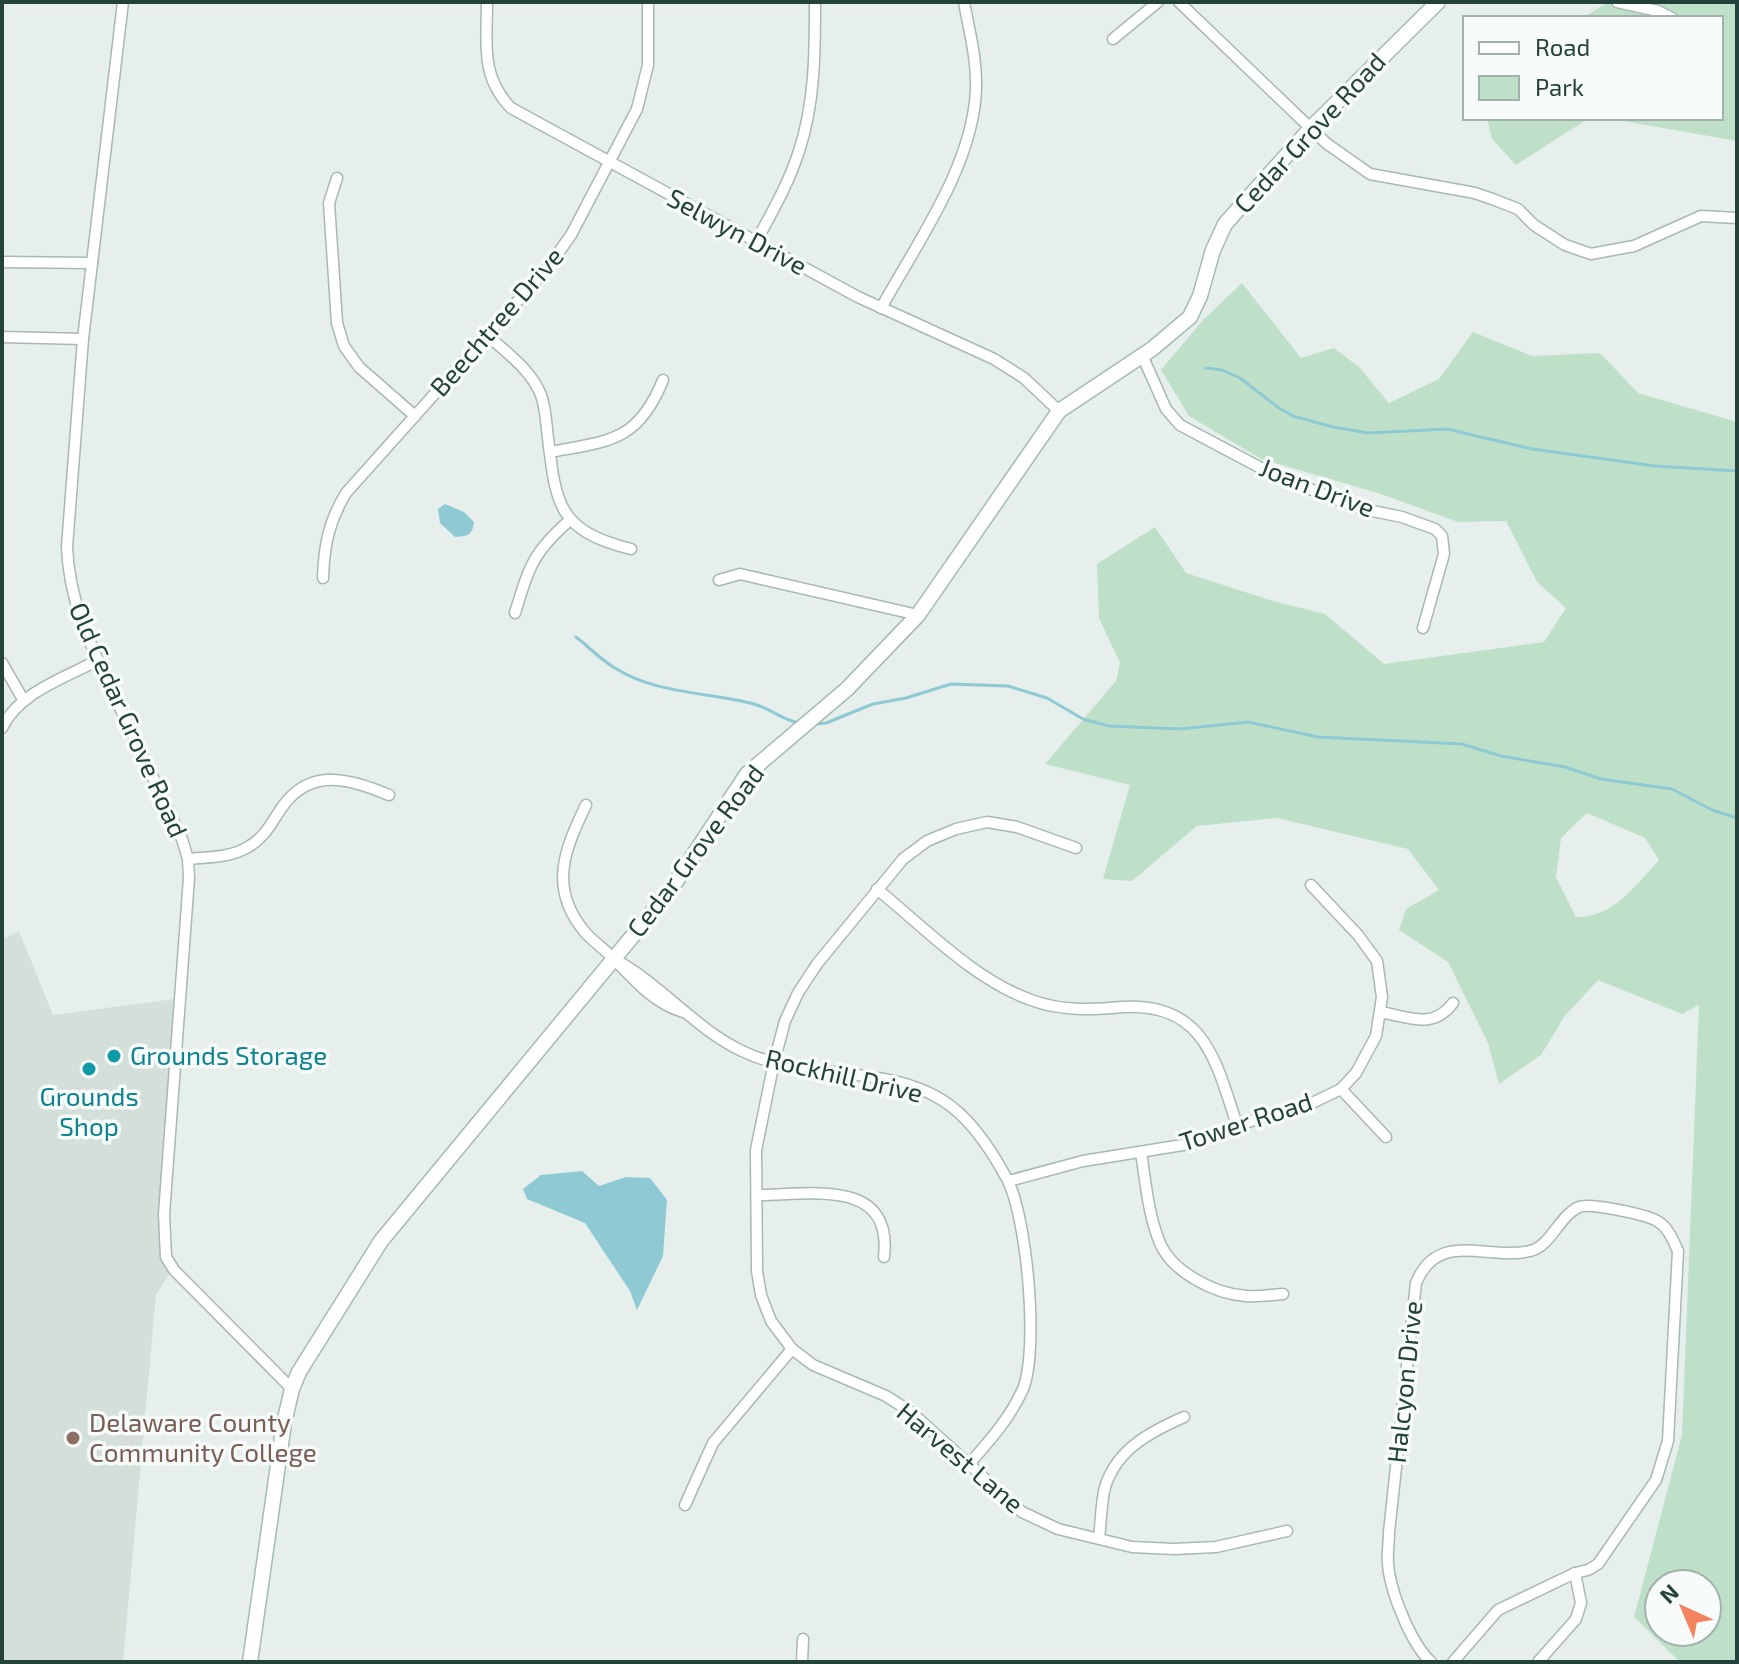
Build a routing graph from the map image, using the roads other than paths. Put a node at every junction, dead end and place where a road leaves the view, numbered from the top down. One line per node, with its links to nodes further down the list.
1 (123, 2): 18 (street, Old Cedar Grove Road)
2 (487, 2): 13 (street, Selwyn Drive)
3 (648, 2): 13 (street, Beechtree Drive)
4 (815, 2): 16 (street)
5 (964, 2): 19 (street)
6 (1158, 2): 11 (street)
7 (1179, 2): 12 (street)
8 (1438, 2): 12 (street, Cedar Grove Road)
9 (1617, 2): 10 (street)
10 (1668, 16)
11 (1113, 39)
12 (1311, 128): 15 (street); 23 (street, Cedar Grove Road)
13 (609, 162): 16 (street, Selwyn Drive); 20 (street, Beechtree Drive)
14 (337, 178): 26 (street)
15 (1737, 218)
16 (756, 242): 19 (street, Selwyn Drive)
17 (2, 262): 18 (street)
18 (92, 263): 22 (street, Old Cedar Grove Road)
19 (881, 308): 25 (street, Selwyn Drive)
20 (487, 335): 26 (street, Beechtree Drive); 27 (street)
21 (2, 337): 22 (street)
22 (83, 339): 35 (street, Old Cedar Grove Road)
23 (1142, 355): 25 (street, Cedar Grove Road); 34 (street, Joan Drive)
24 (663, 380): 27 (street)
25 (1059, 411): 33 (street, Cedar Grove Road)
26 (415, 416): 30 (street, Beechtree Drive)
27 (550, 452): 28 (street)
28 (570, 520): 29 (street); 32 (street)
29 (631, 549)
30 (323, 578)
31 (719, 580): 33 (street)
32 (515, 613)
33 (918, 615): 45 (street, Cedar Grove Road)
34 (1423, 628)
35 (98, 660): 37 (street); 42 (street, Old Cedar Grove Road)
36 (2, 663): 37 (street)
37 (24, 701): 38 (street)
38 (2, 728)
39 (389, 795): 42 (street)
40 (586, 805): 45 (street, Rockhill Drive)
41 (1076, 848): 44 (street, Harvest Lane)
42 (188, 859): 58 (street, Old Cedar Grove Road)
43 (1311, 885): 47 (street, Tower Road)
44 (877, 889): 48 (street, Harvest Lane); 50 (street)
45 (614, 959): 48 (street, Rockhill Drive); 58 (street, Cedar Grove Road)
46 (1453, 1003): 47 (street)
47 (1380, 1012): 49 (street, Tower Road)
48 (774, 1062): 53 (street, Rockhill Drive); 54 (street, Harvest Lane)
49 (1341, 1089): 50 (street, Tower Road); 51 (street)
50 (1237, 1125): 52 (street, Tower Road)
51 (1386, 1137)
52 (1141, 1153): 53 (street, Tower Road); 56 (street)
53 (1009, 1181): 60 (street, Rockhill Drive)
54 (757, 1195): 55 (street); 57 (street, Harvest Lane)
55 (884, 1257)
56 (1283, 1294)
57 (792, 1349): 60 (street, Harvest Lane); 61 (street)
58 (292, 1389): 66 (street, Cedar Grove Road)
59 (1184, 1417): 63 (street)
60 (970, 1463): 63 (street, Harvest Lane)
61 (685, 1505)
62 (1287, 1531): 63 (street, Harvest Lane)
63 (1099, 1538)
64 (1575, 1573): 68 (street, Halcyon Drive); 69 (street, Halcyon Drive); 70 (street)
65 (803, 1639): 67 (street)
66 (250, 1662)
67 (802, 1662)
68 (1431, 1662)
69 (1453, 1662)
70 (1538, 1662)

